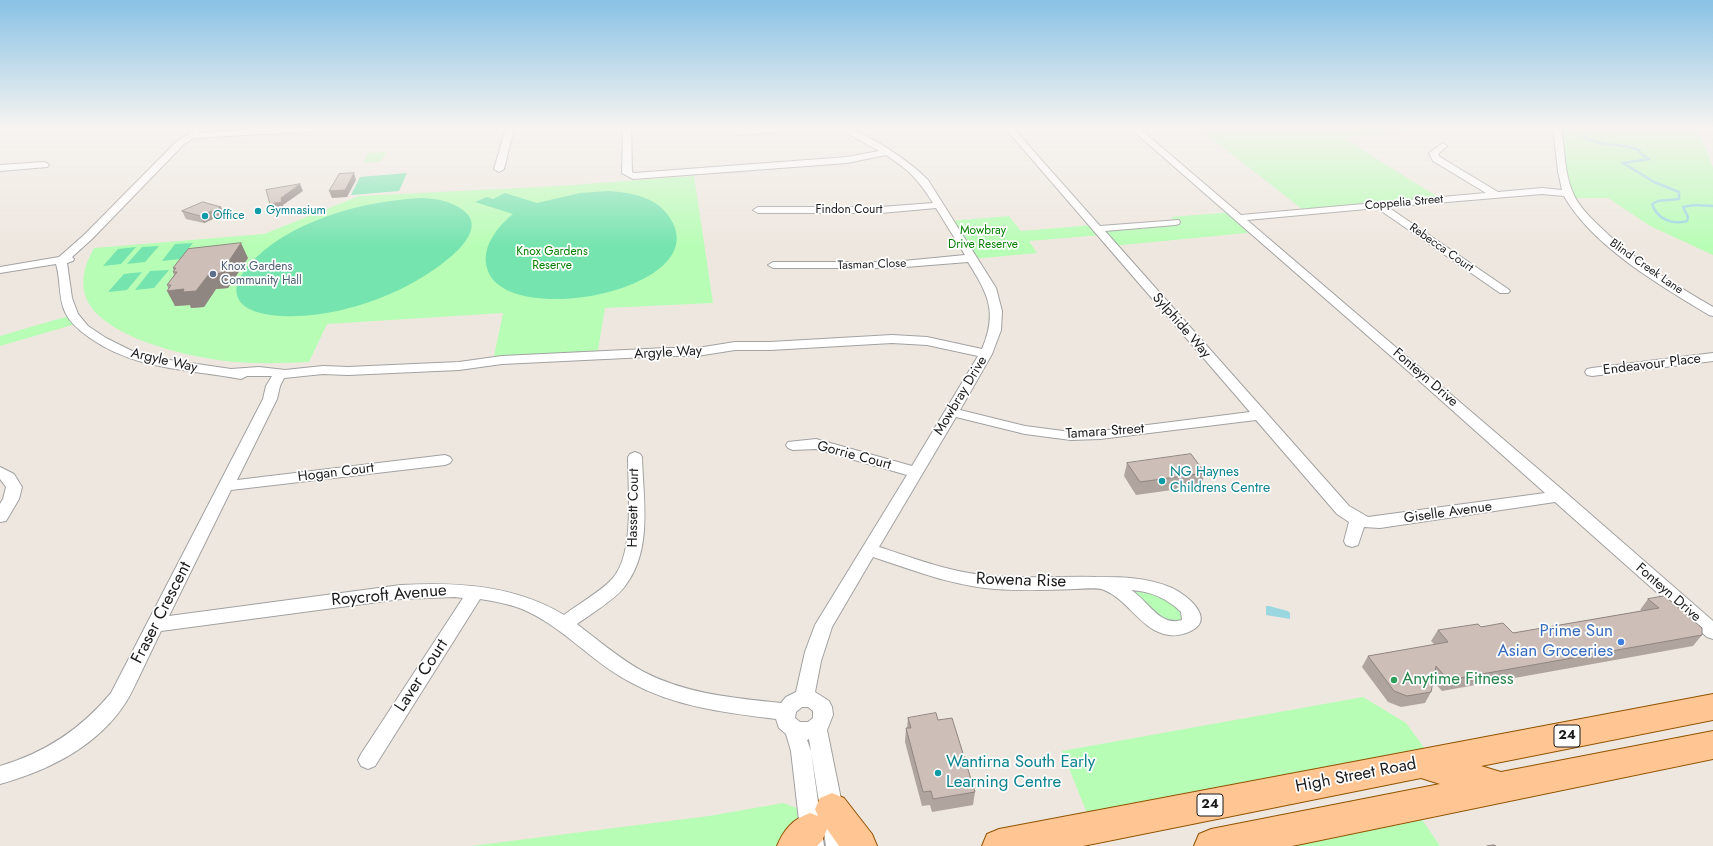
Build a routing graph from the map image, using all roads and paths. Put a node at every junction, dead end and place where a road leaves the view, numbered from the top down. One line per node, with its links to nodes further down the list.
1 (156, 167): 18 (street, Argyle Way)
2 (627, 167): 3 (street)
3 (747, 167)
4 (909, 167): 11 (street, Mowbray Drive)
5 (1043, 167): 16 (street, Sylphide Way)
6 (1180, 167): 14 (street, Fonteyn Drive)
7 (1450, 167): 9 (street)
8 (1562, 167): 10 (street, Blind Creek Lane)
9 (1495, 194): 10 (street, Coppelia Street); 12 (street, Coppelia Street)
10 (1568, 194): 23 (street, Blind Creek Lane)
11 (939, 205): 13 (street, Findon Court); 17 (street, Mowbray Drive)
12 (1378, 205): 14 (street, Coppelia Street); 21 (street, Rebecca Court)
13 (758, 210)
14 (1239, 218): 37 (street, Fonteyn Drive)
15 (1175, 222): 16 (street)
16 (1097, 229): 30 (street, Sylphide Way)
17 (972, 258): 19 (street, Tasman Close); 25 (street, Mowbray Drive)
18 (67, 259): 20 (street); 28 (street, Argyle Way)
19 (773, 266)
20 (0, 270)
21 (1504, 291)
22 (1713, 303): 23 (street)
23 (1701, 304): 24 (street, Blind Creek Lane)
24 (1713, 312)
25 (986, 354): 28 (street, Argyle Way); 29 (street, Mowbray Drive)
26 (1713, 357): 27 (street, Endeavour Place)
27 (1592, 372)
28 (283, 377): 36 (street, Fraser Crescent)
29 (953, 412): 30 (street, Tamara Street); 35 (street, Mowbray Drive)
30 (1259, 415): 39 (street, Sylphide Way)
31 (793, 445): 35 (street, Gorrie Court)
32 (635, 456): 45 (street, Hassett Court)
33 (445, 460): 36 (street, Hogan Court)
34 (0, 472): 38 (street)
35 (915, 472): 41 (street, Mowbray Drive)
36 (226, 486): 44 (street, Fraser Crescent)
37 (1560, 496): 39 (street, Giselle Avenue); 46 (street, Fonteyn Drive)
38 (0, 517)
39 (1358, 520): 40 (street)
40 (1352, 541)
41 (870, 550): 42 (street, Rowena Rise); 47 (street, Mowbray Drive)
42 (1105, 583)
43 (476, 592): 44 (street, Roycroft Avenue); 45 (street, Roycroft Avenue); 52 (street, Laver Court)
44 (156, 625): 54 (street, Fraser Crescent)
45 (564, 625): 49 (street, Roycroft Avenue)
46 (1713, 632)
47 (805, 699): 49 (street); 50 (street)
48 (1713, 707): 53 (main road, High Street Road / 24)
49 (790, 720): 50 (street); 56 (street)
50 (817, 728): 56 (street)
51 (1713, 745): 55 (main road)
52 (368, 760)
53 (1421, 764): 55 (main road); 58 (main road, High Street Road / 24)
54 (0, 775)
55 (1500, 787): 59 (main road)
56 (817, 835): 57 (main road)
57 (860, 846)
58 (999, 846)
59 (1211, 846)

